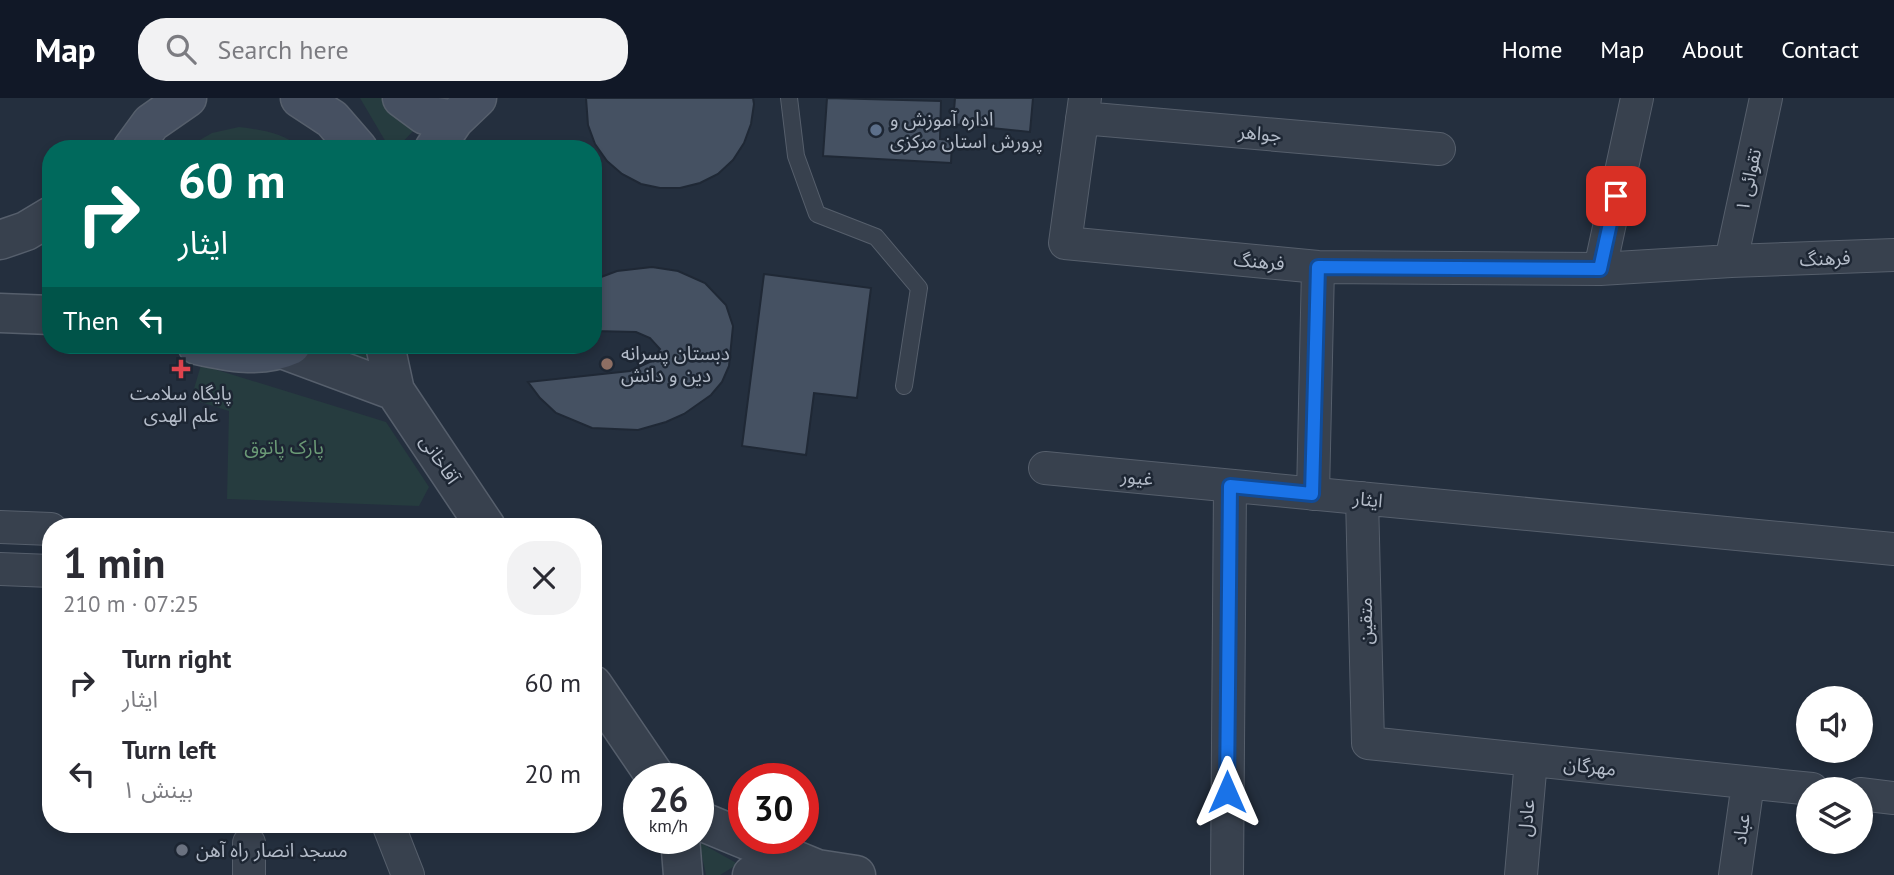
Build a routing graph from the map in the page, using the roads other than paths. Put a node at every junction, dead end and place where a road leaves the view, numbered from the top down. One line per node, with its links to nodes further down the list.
1 (187, 98): 9 (main road)
2 (402, 98): 8 (main road)
3 (789, 98): 22 (lane)
4 (1637, 98): 17 (street)
5 (1766, 98): 15 (street, تقوائی ۱)
6 (308, 100): 10 (main road)
7 (1084, 108): 11 (street, جواهر); 16 (street, فرهنگ)
8 (455, 122)
9 (139, 140)
10 (350, 140)
11 (1439, 149)
12 (42, 221): 13 (street)
13 (0, 240)
14 (1894, 255): 15 (street, فرهنگ)
15 (1731, 261): 17 (street, فرهنگ)
16 (1318, 267): 17 (street, فرهنگ); 26 (street)
17 (1600, 269)
18 (0, 313): 19 (street)
19 (42, 315)
20 (304, 354): 23 (street)
21 (387, 354): 23 (street)
22 (904, 386)
23 (395, 391): 28 (street, آقاخانی)
24 (1045, 468): 25 (street, غیور)
25 (1230, 486): 26 (street, ایثار); 52 (street)
26 (1312, 494): 27 (street, ایثار)
27 (1362, 498): 31 (street, ایثار); 35 (street, متقین)
28 (480, 518)
29 (0, 527): 30 (street)
30 (42, 529)
31 (1894, 550)
32 (0, 569): 33 (street)
33 (42, 571)
34 (602, 698): 37 (street)
35 (1368, 743): 36 (street, مهرگان)
36 (1531, 760): 38 (street, مهرگان); 53 (street, عادل)
37 (646, 763)
38 (1748, 783): 39 (street, مهرگان); 54 (street, عباد)
39 (1796, 788)
40 (1873, 796): 41 (street)
41 (1894, 798)
42 (714, 827): 46 (street)
43 (392, 833): 48 (street)
44 (249, 843): 47 (street)
45 (681, 854): 49 (street)
46 (823, 872): 50 (street); 51 (street)
47 (249, 875)
48 (408, 875)
49 (683, 875)
50 (752, 875)
51 (856, 875)
52 (1227, 875)
53 (1521, 875)
54 (1735, 875)

